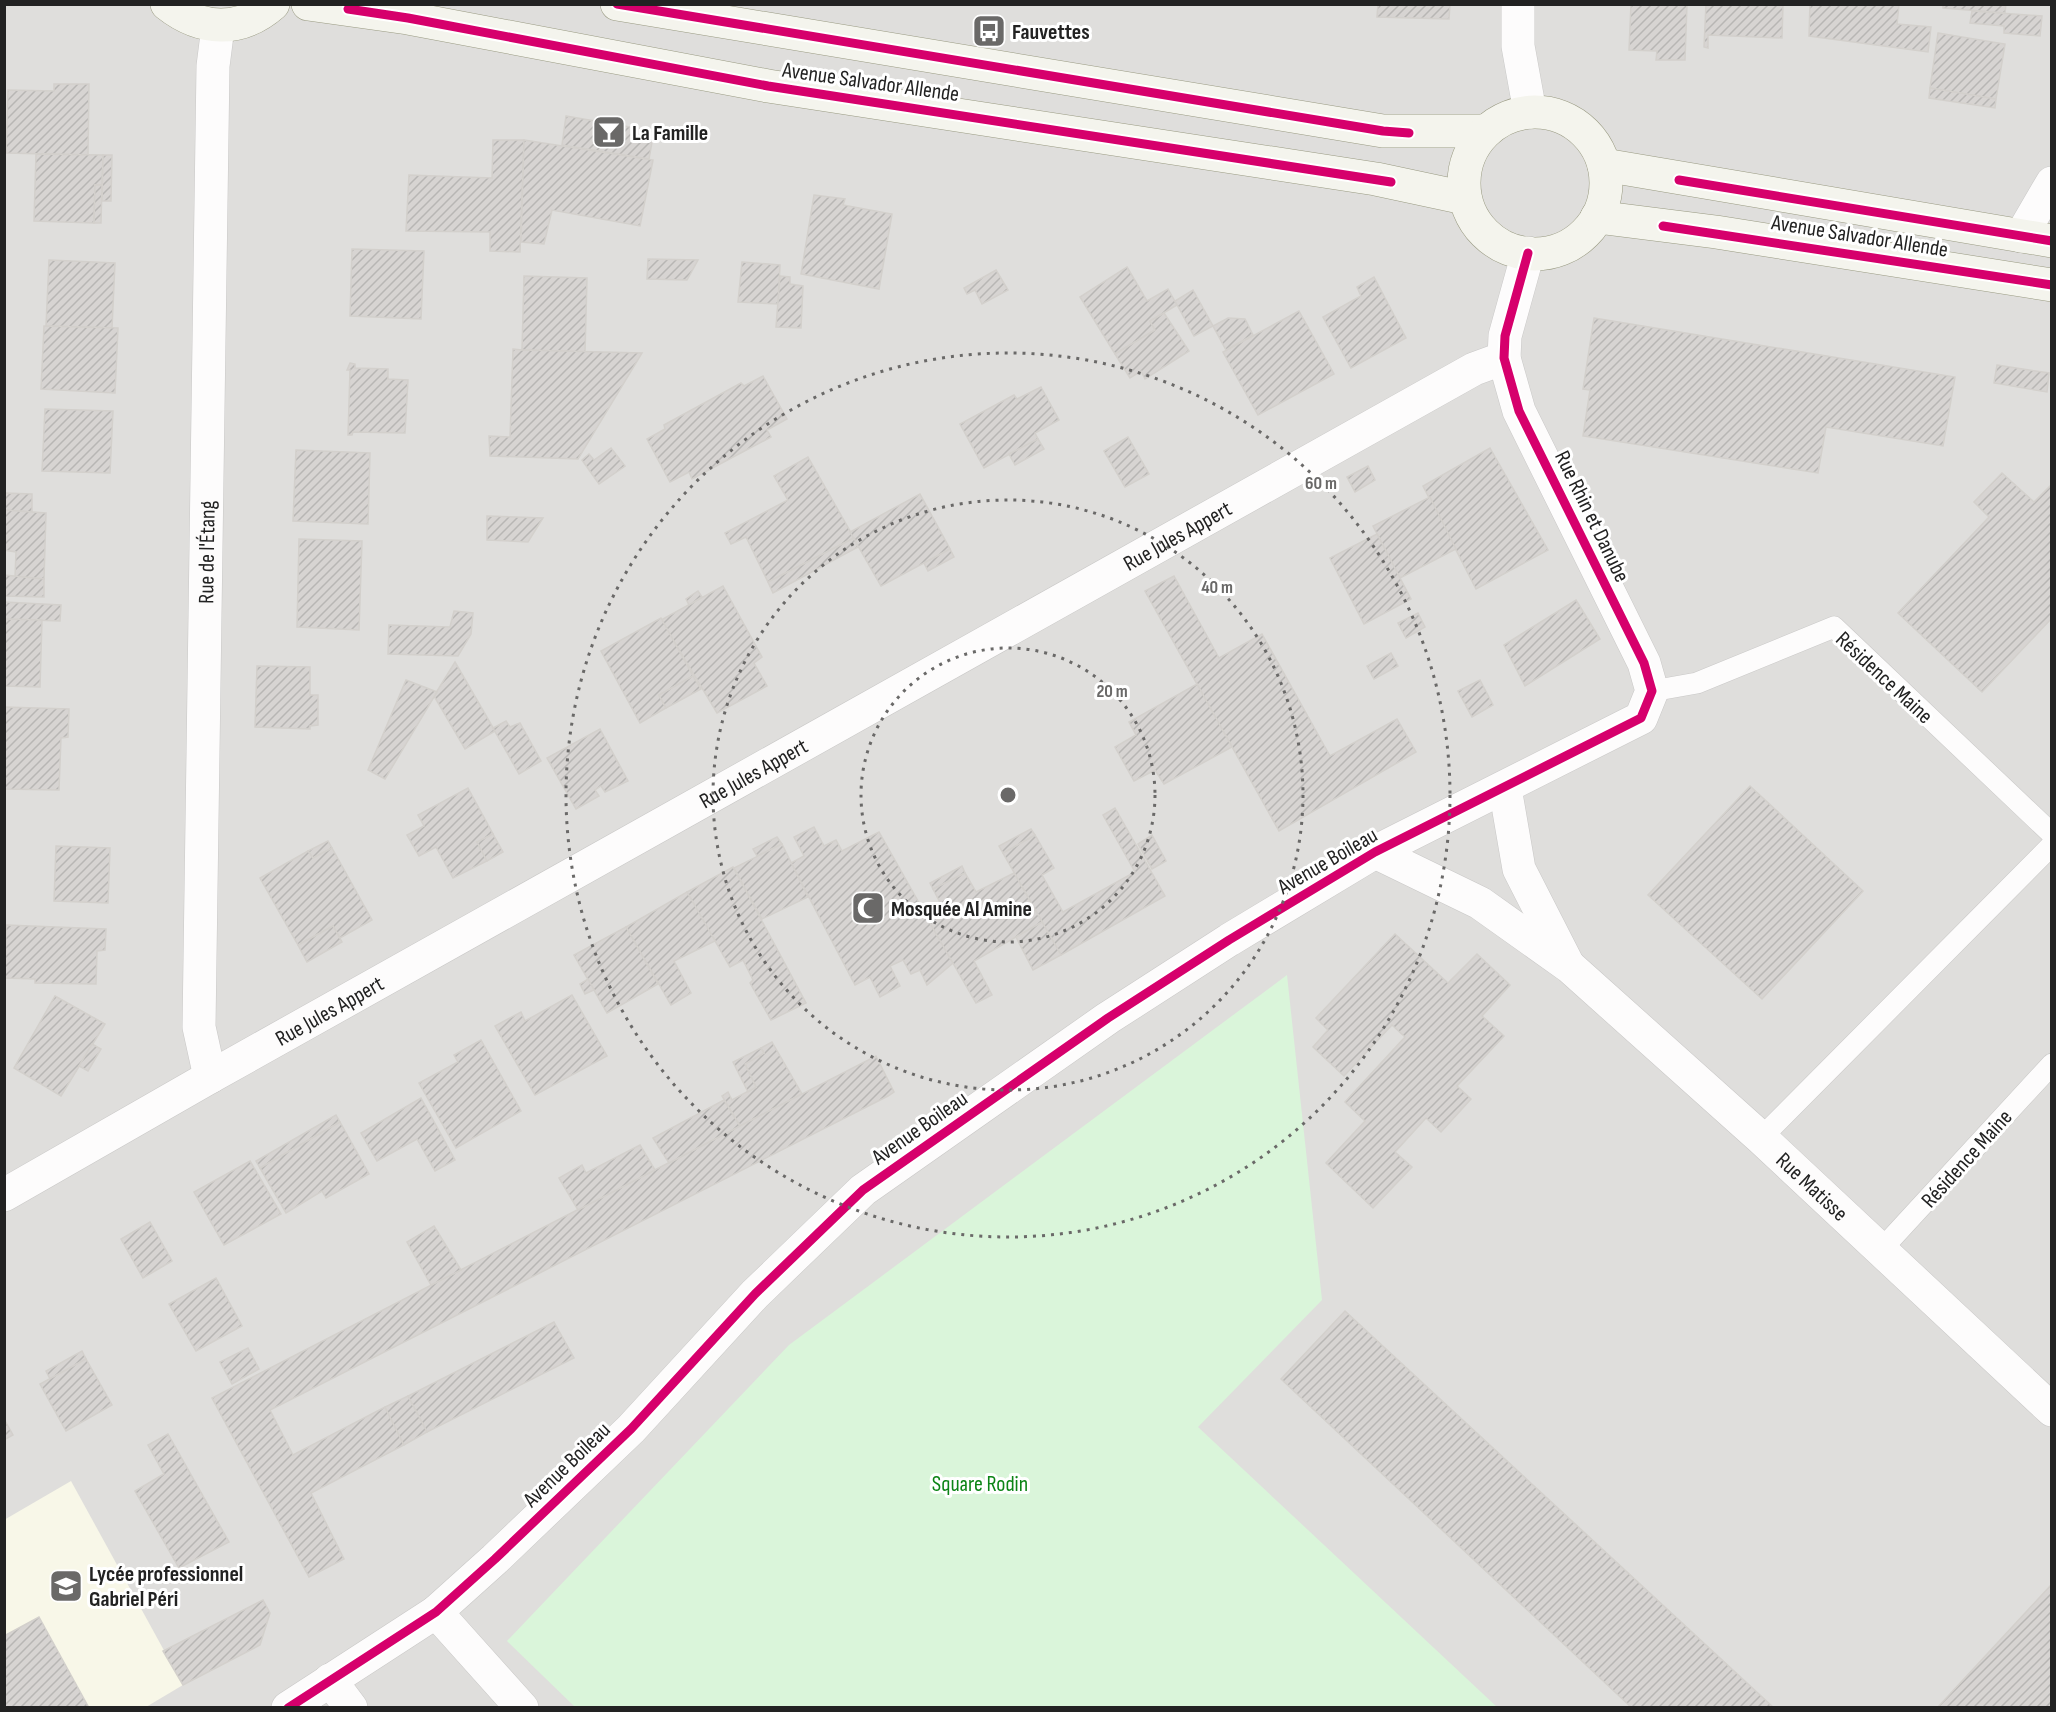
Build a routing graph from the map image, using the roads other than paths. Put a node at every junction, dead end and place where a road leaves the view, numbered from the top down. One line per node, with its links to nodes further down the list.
1 (167, 4): 6 (main road)
2 (273, 4): 6 (main road)
3 (308, 4): 11 (main road, Avenue Salvador Allende)
4 (617, 4): 8 (main road, Avenue Salvador Allende)
5 (1518, 4): 7 (street)
6 (218, 27): 24 (street, Rue de l'Étang)
7 (1530, 112): 8 (main road); 9 (main road)
8 (1486, 130): 11 (main road)
9 (1604, 165): 12 (main road); 13 (main road, Avenue Salvador Allende)
10 (2052, 183): 13 (street)
11 (1465, 198): 14 (main road)
12 (1597, 217): 14 (main road); 15 (main road, Avenue Salvador Allende)
13 (2036, 238)
14 (1528, 254): 16 (street)
15 (2052, 285)
16 (1504, 358): 17 (street, Rue Rhin et Danube); 24 (street, Rue Jules Appert)
17 (1652, 691): 18 (street, Avenue Boileau); 19 (lane, Résidence Maine)
18 (1505, 788): 21 (street, Avenue Boileau); 22 (street)
19 (2052, 834)
20 (2052, 844): 25 (lane)
21 (1375, 852): 22 (street); 29 (street, Avenue Boileau)
22 (1570, 967): 25 (street, Rue Matisse)
23 (2052, 1064): 27 (lane, Résidence Maine)
24 (210, 1077): 26 (street, Rue Jules Appert)
25 (1761, 1138): 27 (street, Rue Matisse)
26 (4, 1195)
27 (1880, 1251): 28 (street, Rue Matisse)
28 (2052, 1410)
29 (436, 1612): 30 (street, Avenue Boileau); 33 (street)
30 (330, 1680): 31 (street, Avenue Boileau); 32 (street)
31 (288, 1707)
32 (351, 1707)
33 (522, 1707)

